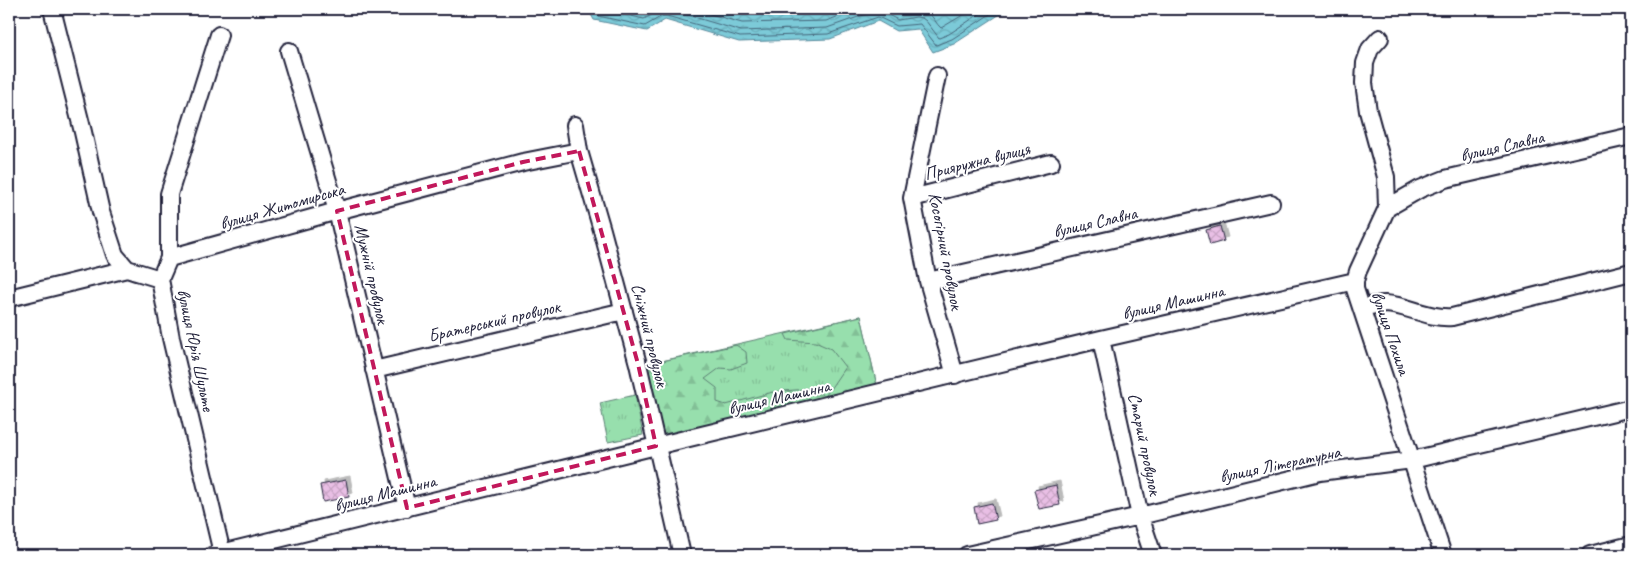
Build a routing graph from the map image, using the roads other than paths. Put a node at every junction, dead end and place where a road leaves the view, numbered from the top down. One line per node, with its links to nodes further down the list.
1 (52, 9): 15 (street)
2 (219, 34): 14 (street)
3 (1380, 38): 12 (street, вулиця Похила)
4 (289, 51): 13 (street, Мужній провулок)
5 (937, 76): 10 (street, Косогірний провулок)
6 (575, 125): 8 (street, Сніжний провулок)
7 (1631, 136): 12 (street, вулиця Славна)
8 (578, 152): 13 (street, вулиця Житомирська); 22 (street, Сніжний провулок)
9 (1051, 163): 10 (street, Прияружна вулиця)
10 (912, 198): 18 (street, Косогірний провулок)
11 (1271, 202): 18 (street, вулиця Славна)
12 (1387, 208): 19 (street, вулиця Похила)
13 (337, 210): 14 (street, вулиця Житомирська); 24 (street, Мужній провулок)
14 (169, 258): 17 (street)
15 (127, 269): 17 (street, вулиця Юрія Шульте); 20 (street)
16 (1631, 272): 21 (street)
17 (160, 278): 32 (street, вулиця Юрія Шульте)
18 (928, 281): 25 (street, Косогірний провулок)
19 (1355, 281): 21 (street, вулиця Похила); 23 (street, вулиця Машинна)
20 (9, 298)
21 (1362, 308): 28 (street, вулиця Похила)
22 (624, 311): 24 (street, Братерський провулок); 27 (street, Сніжний провулок)
23 (1102, 339): 25 (street, вулиця Машинна); 30 (street, Старий провулок)
24 (374, 370): 29 (street, Мужній провулок)
25 (955, 375): 27 (street, вулиця Машинна)
26 (1631, 408): 28 (street, вулиця Літературна)
27 (656, 446): 29 (street, вулиця Машинна); 33 (street, Сніжний провулок)
28 (1412, 460): 30 (street, вулиця Літературна); 36 (street, вулиця Похила)
29 (407, 508): 32 (street, вулиця Машинна)
30 (1140, 516): 34 (street, вулиця Літературна); 35 (street, Старий провулок)
31 (1631, 545): 37 (street)
32 (226, 553)
33 (682, 555)
34 (967, 555)
35 (1153, 555)
36 (1443, 555)
37 (1590, 555)

